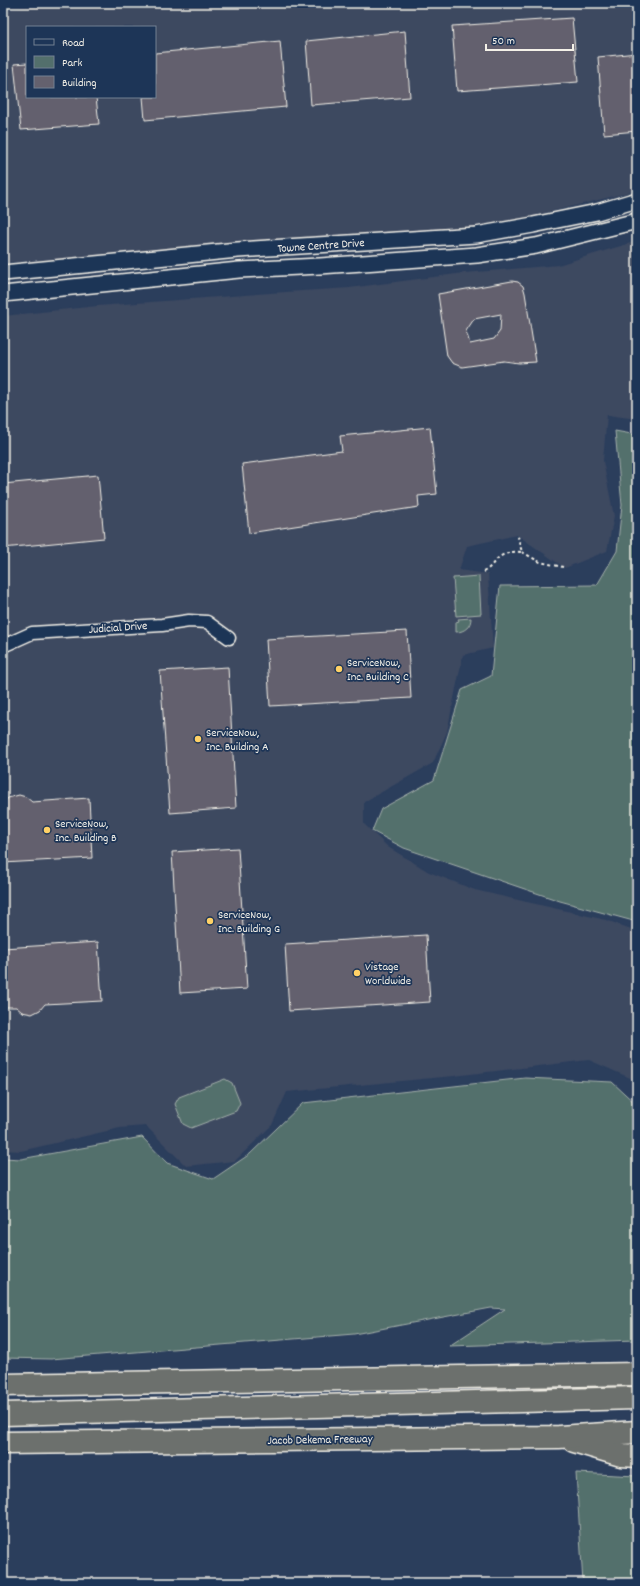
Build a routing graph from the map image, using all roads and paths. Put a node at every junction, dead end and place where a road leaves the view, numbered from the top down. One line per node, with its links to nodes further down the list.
1 (637, 200): 3 (street, Towne Centre Drive)
2 (637, 221): 4 (street, Towne Centre Drive)
3 (3, 273)
4 (3, 294)
5 (520, 537): 6 (path)
6 (522, 552): 7 (path); 8 (path)
7 (563, 567)
8 (483, 572)
9 (229, 638): 10 (street, Judicial Drive)
10 (3, 646)
11 (637, 1374): 12 (highway)
12 (3, 1385)
13 (637, 1398): 15 (highway)
14 (637, 1408): 16 (highway)
15 (3, 1414)
16 (3, 1421)
17 (637, 1432): 18 (highway, Jacob Dekema Freeway)
18 (559, 1437): 19 (highway, Jacob Dekema Freeway); 20 (highway)
19 (3, 1443)
20 (637, 1456)

